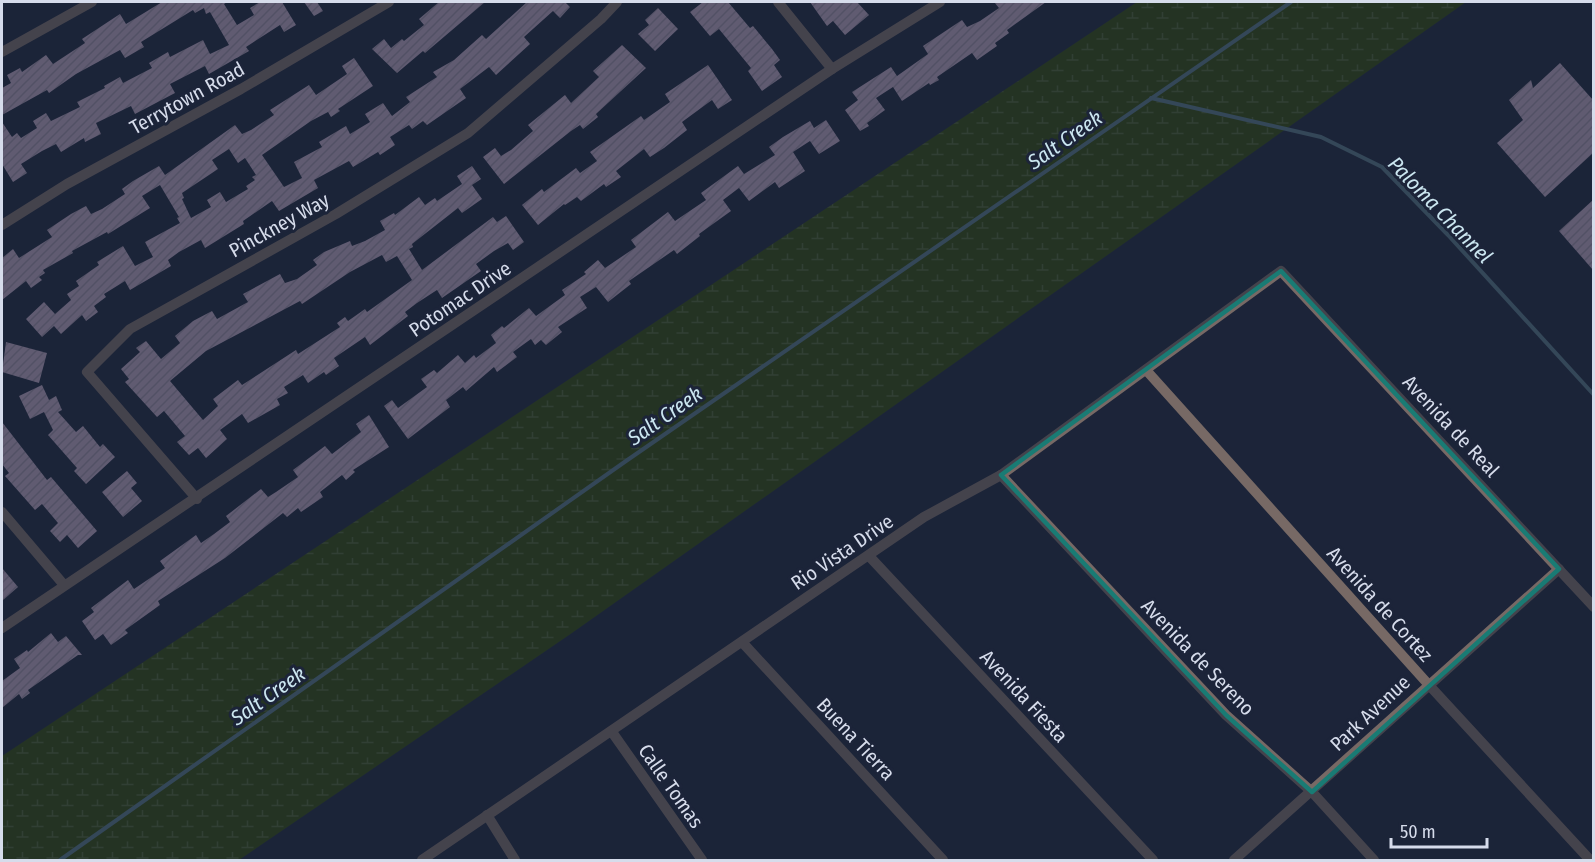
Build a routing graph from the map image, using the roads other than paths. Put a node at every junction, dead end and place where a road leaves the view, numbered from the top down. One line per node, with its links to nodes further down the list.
1 (92, 2): 6 (street)
2 (389, 2): 8 (street, Terrytown Road)
3 (617, 2): 12 (street, Pinckney Way)
4 (778, 2): 7 (street)
5 (940, 2): 7 (street, Potomac Drive)
6 (2, 52)
7 (832, 69): 12 (street, Potomac Drive)
8 (2, 225)
9 (1281, 271): 10 (street, Rio Vista Drive); 15 (street, Avenida de Real)
10 (1146, 370): 11 (street, Rio Vista Drive); 20 (street, Avenida de Cortez)
11 (1001, 475): 14 (street, Rio Vista Drive); 22 (street, Avenida de Sereno)
12 (197, 499): 16 (street, Potomac Drive)
13 (2, 512): 16 (street)
14 (869, 556): 19 (street, Rio Vista Drive); 28 (street, Avenida Fiesta)
15 (1559, 569): 17 (street, Avenida de Real); 20 (street, Park Avenue)
16 (64, 585): 18 (street, Potomac Drive)
17 (1593, 607)
18 (2, 628)
19 (742, 642): 21 (street, Rio Vista Drive); 27 (street, Buena Tierra)
20 (1428, 684): 22 (street, Park Avenue); 31 (street, Avenida de Cortez)
21 (612, 732): 23 (street, Rio Vista Drive); 26 (street, Calle Tomas)
22 (1312, 792): 29 (street, Park Avenue); 30 (street, Avenida de Sereno)
23 (487, 815): 24 (street, Rio Vista Drive); 25 (street)
24 (422, 861)
25 (515, 861)
26 (702, 861)
27 (943, 861)
28 (1154, 861)
29 (1234, 861)
30 (1374, 861)
31 (1590, 861)

